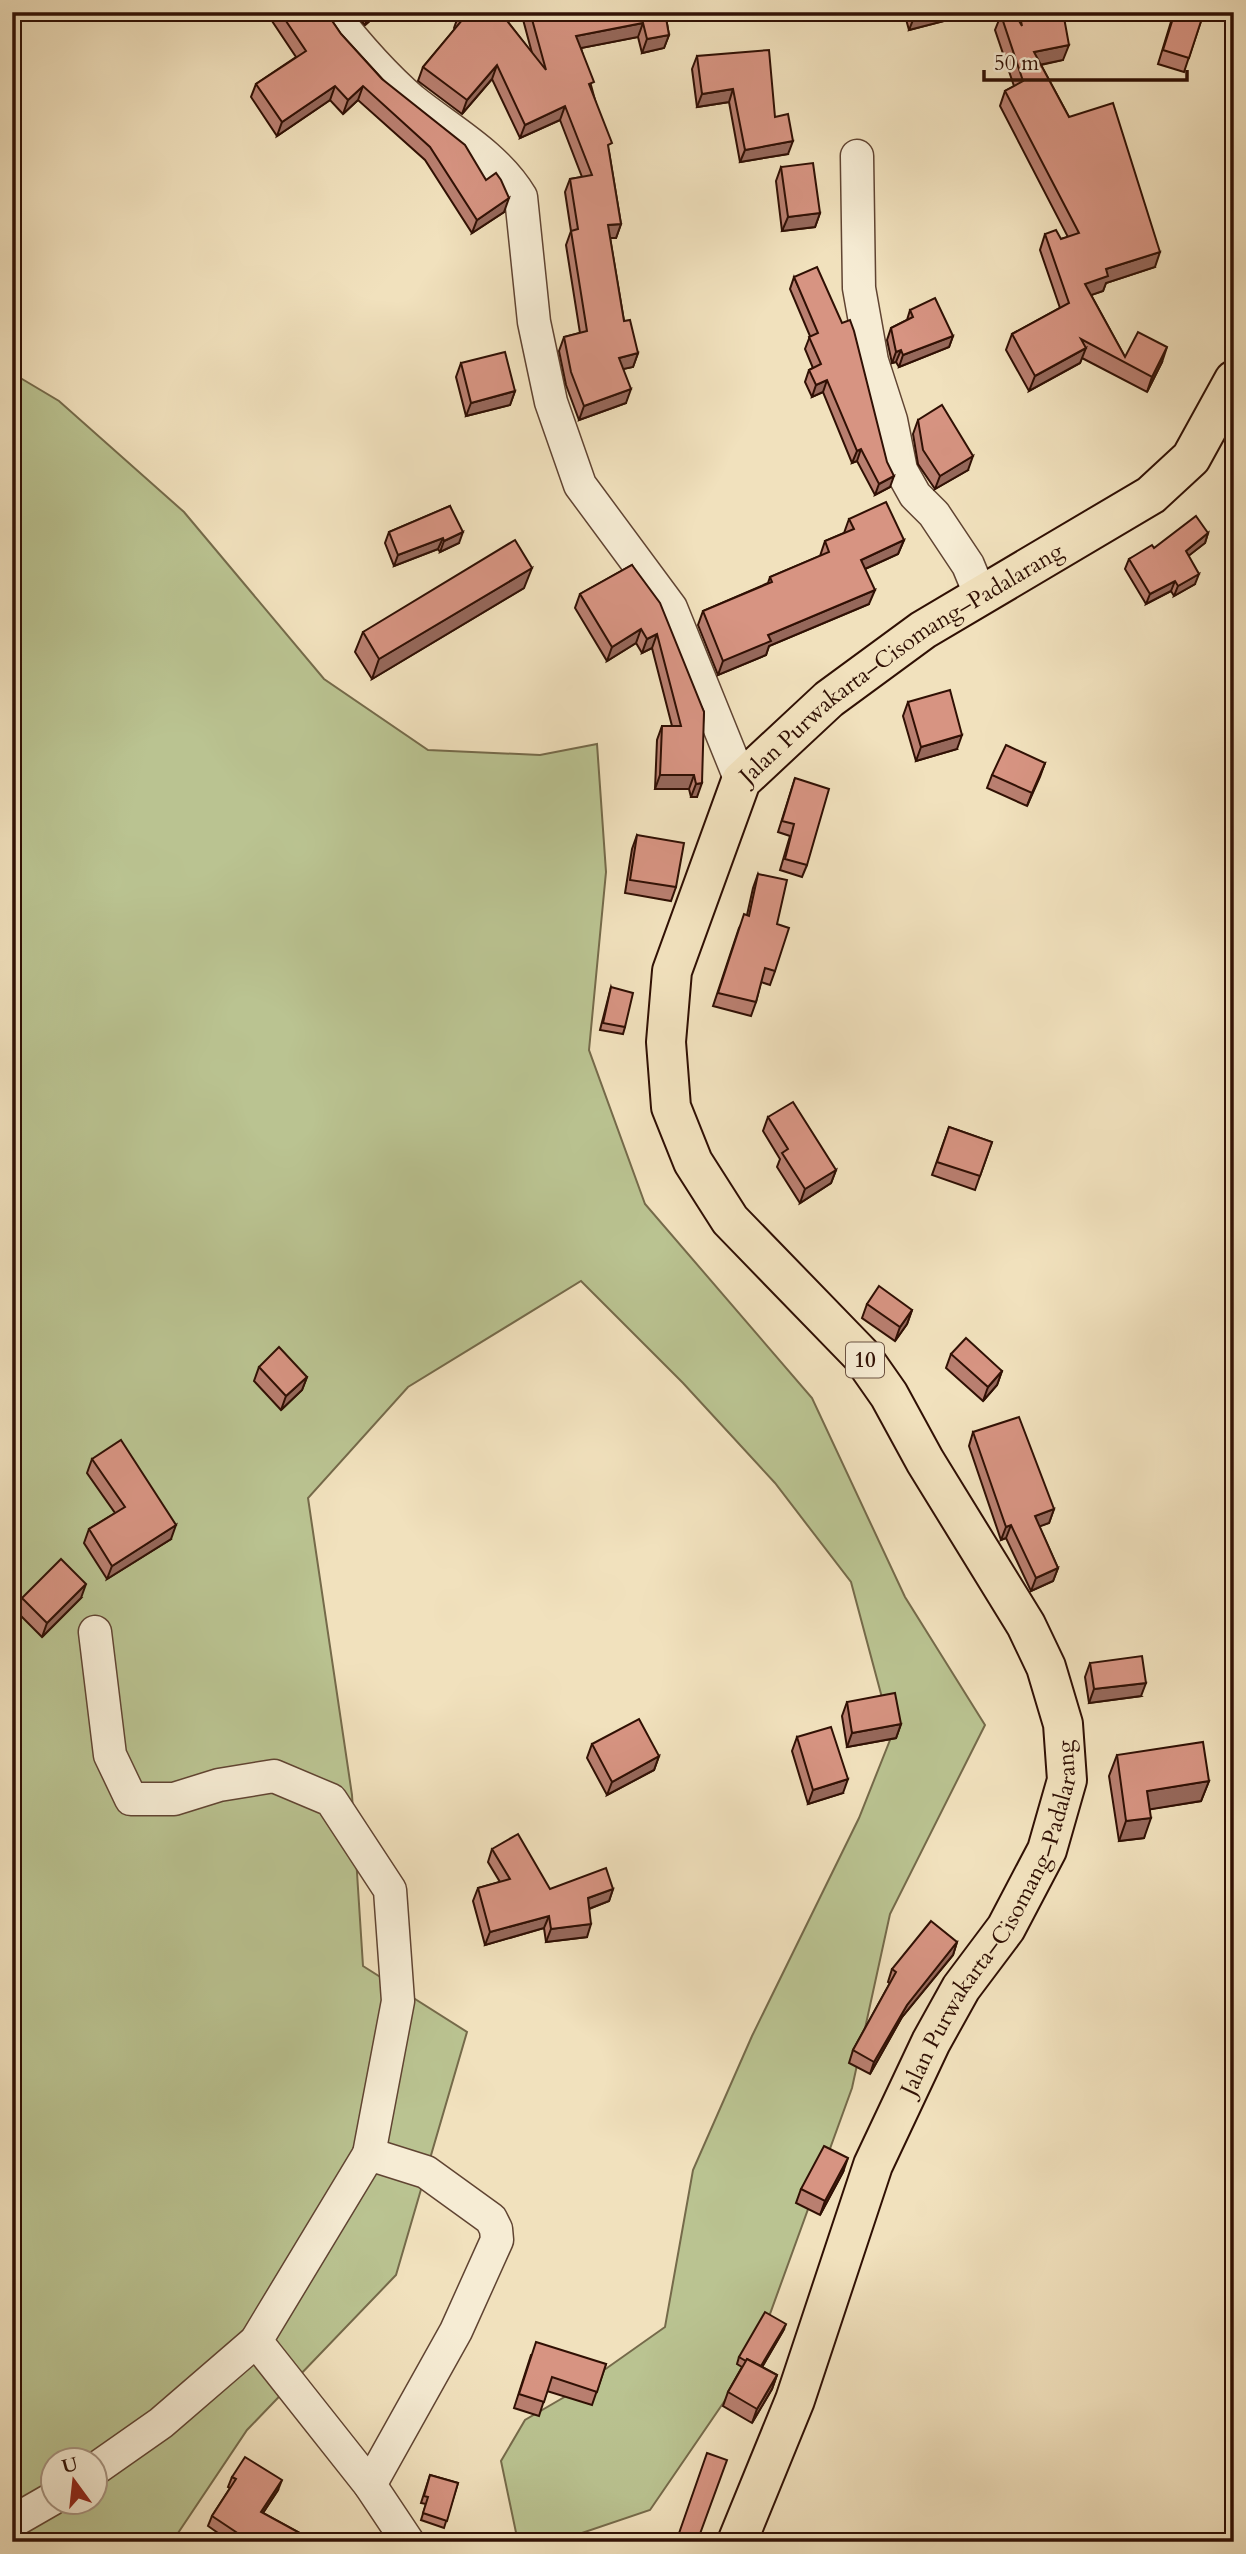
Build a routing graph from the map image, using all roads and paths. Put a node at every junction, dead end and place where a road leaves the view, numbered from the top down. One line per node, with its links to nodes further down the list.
1 (331, 12): 5 (street)
2 (857, 156): 4 (street)
3 (1234, 380): 4 (highway, Jalan Purwakarta–Cisomang–Padalarang / 10)
4 (980, 594): 5 (highway, Jalan Purwakarta–Cisomang–Padalarang / 10)
5 (741, 781): 13 (highway, Jalan Purwakarta–Cisomang–Padalarang / 10)
6 (95, 1632): 7 (street)
7 (369, 2154): 8 (street); 10 (street)
8 (256, 2341): 9 (street); 10 (street)
9 (108, 2460)
10 (370, 2485): 14 (street)
11 (38, 2507): 12 (street)
12 (12, 2522)
13 (736, 2540)
14 (408, 2542)

